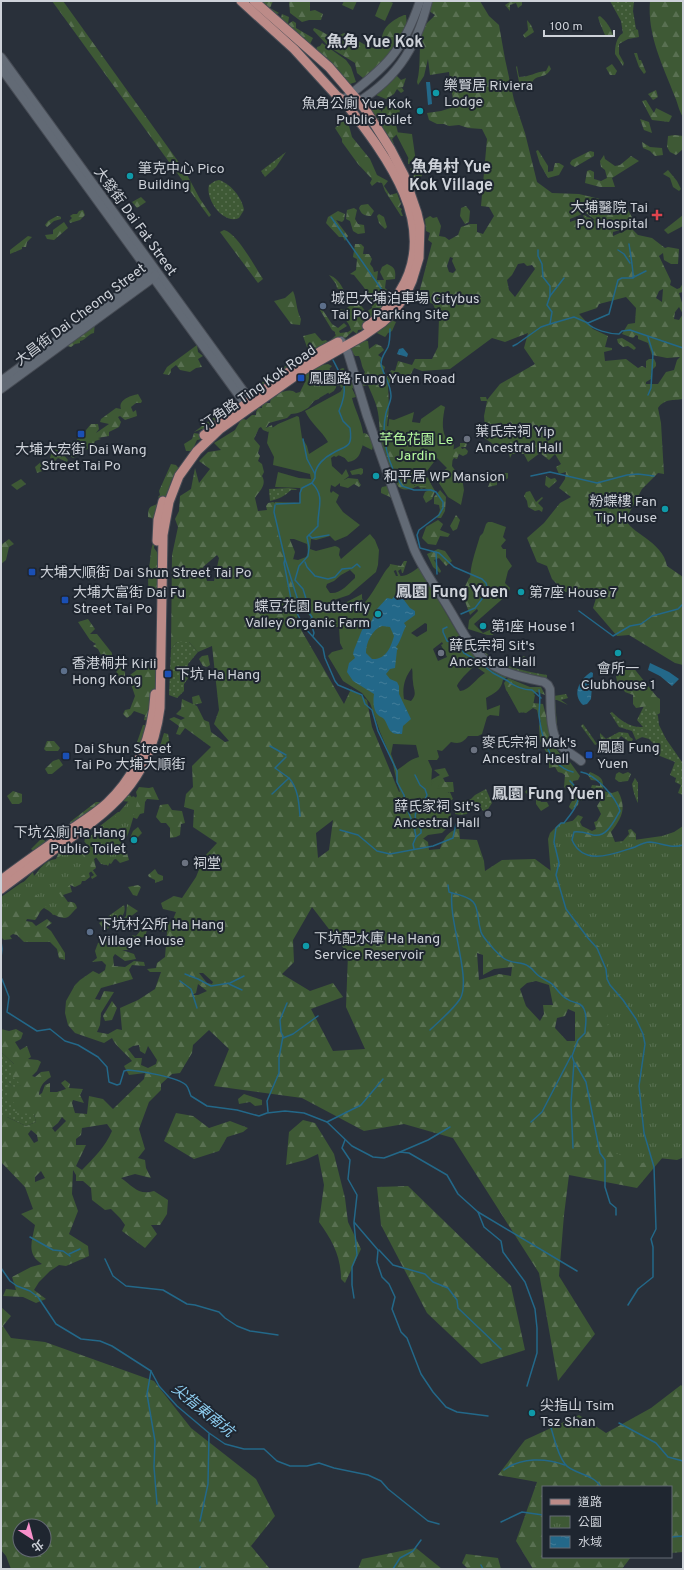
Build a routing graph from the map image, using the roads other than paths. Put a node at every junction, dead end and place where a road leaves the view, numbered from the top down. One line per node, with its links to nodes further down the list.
1 (241, 1): 9 (main road, 汀角路 Ting Kok Road)
2 (254, 1): 7 (main road, 汀角路 Ting Kok Road)
3 (420, 1): 7 (street)
4 (428, 1): 8 (street)
5 (1, 57): 10 (street, 大發街 Dai Fat Street)
6 (1, 68): 10 (street, 大發街 Dai Fat Street)
7 (352, 93): 8 (main road, 汀角路 Ting Kok Road); 9 (street)
8 (359, 102): 9 (street); 11 (main road, 汀角路 Ting Kok Road)
9 (346, 104): 11 (main road, 汀角路 Ting Kok Road)
10 (153, 274): 12 (street, 大昌街 Dai Cheong Street); 13 (street, 大昌街 Dai Cheong Street); 14 (street, 大發街 Dai Fat Street)
11 (342, 343): 14 (main road, 汀角路 Ting Kok Road); 15 (street)
12 (1, 381)
13 (1, 389)
14 (248, 404): 16 (main road, 汀角路 Ting Kok Road); 17 (main road, 汀角路 Ting Kok Road)
15 (581, 761)
16 (1, 880)
17 (1, 889)

